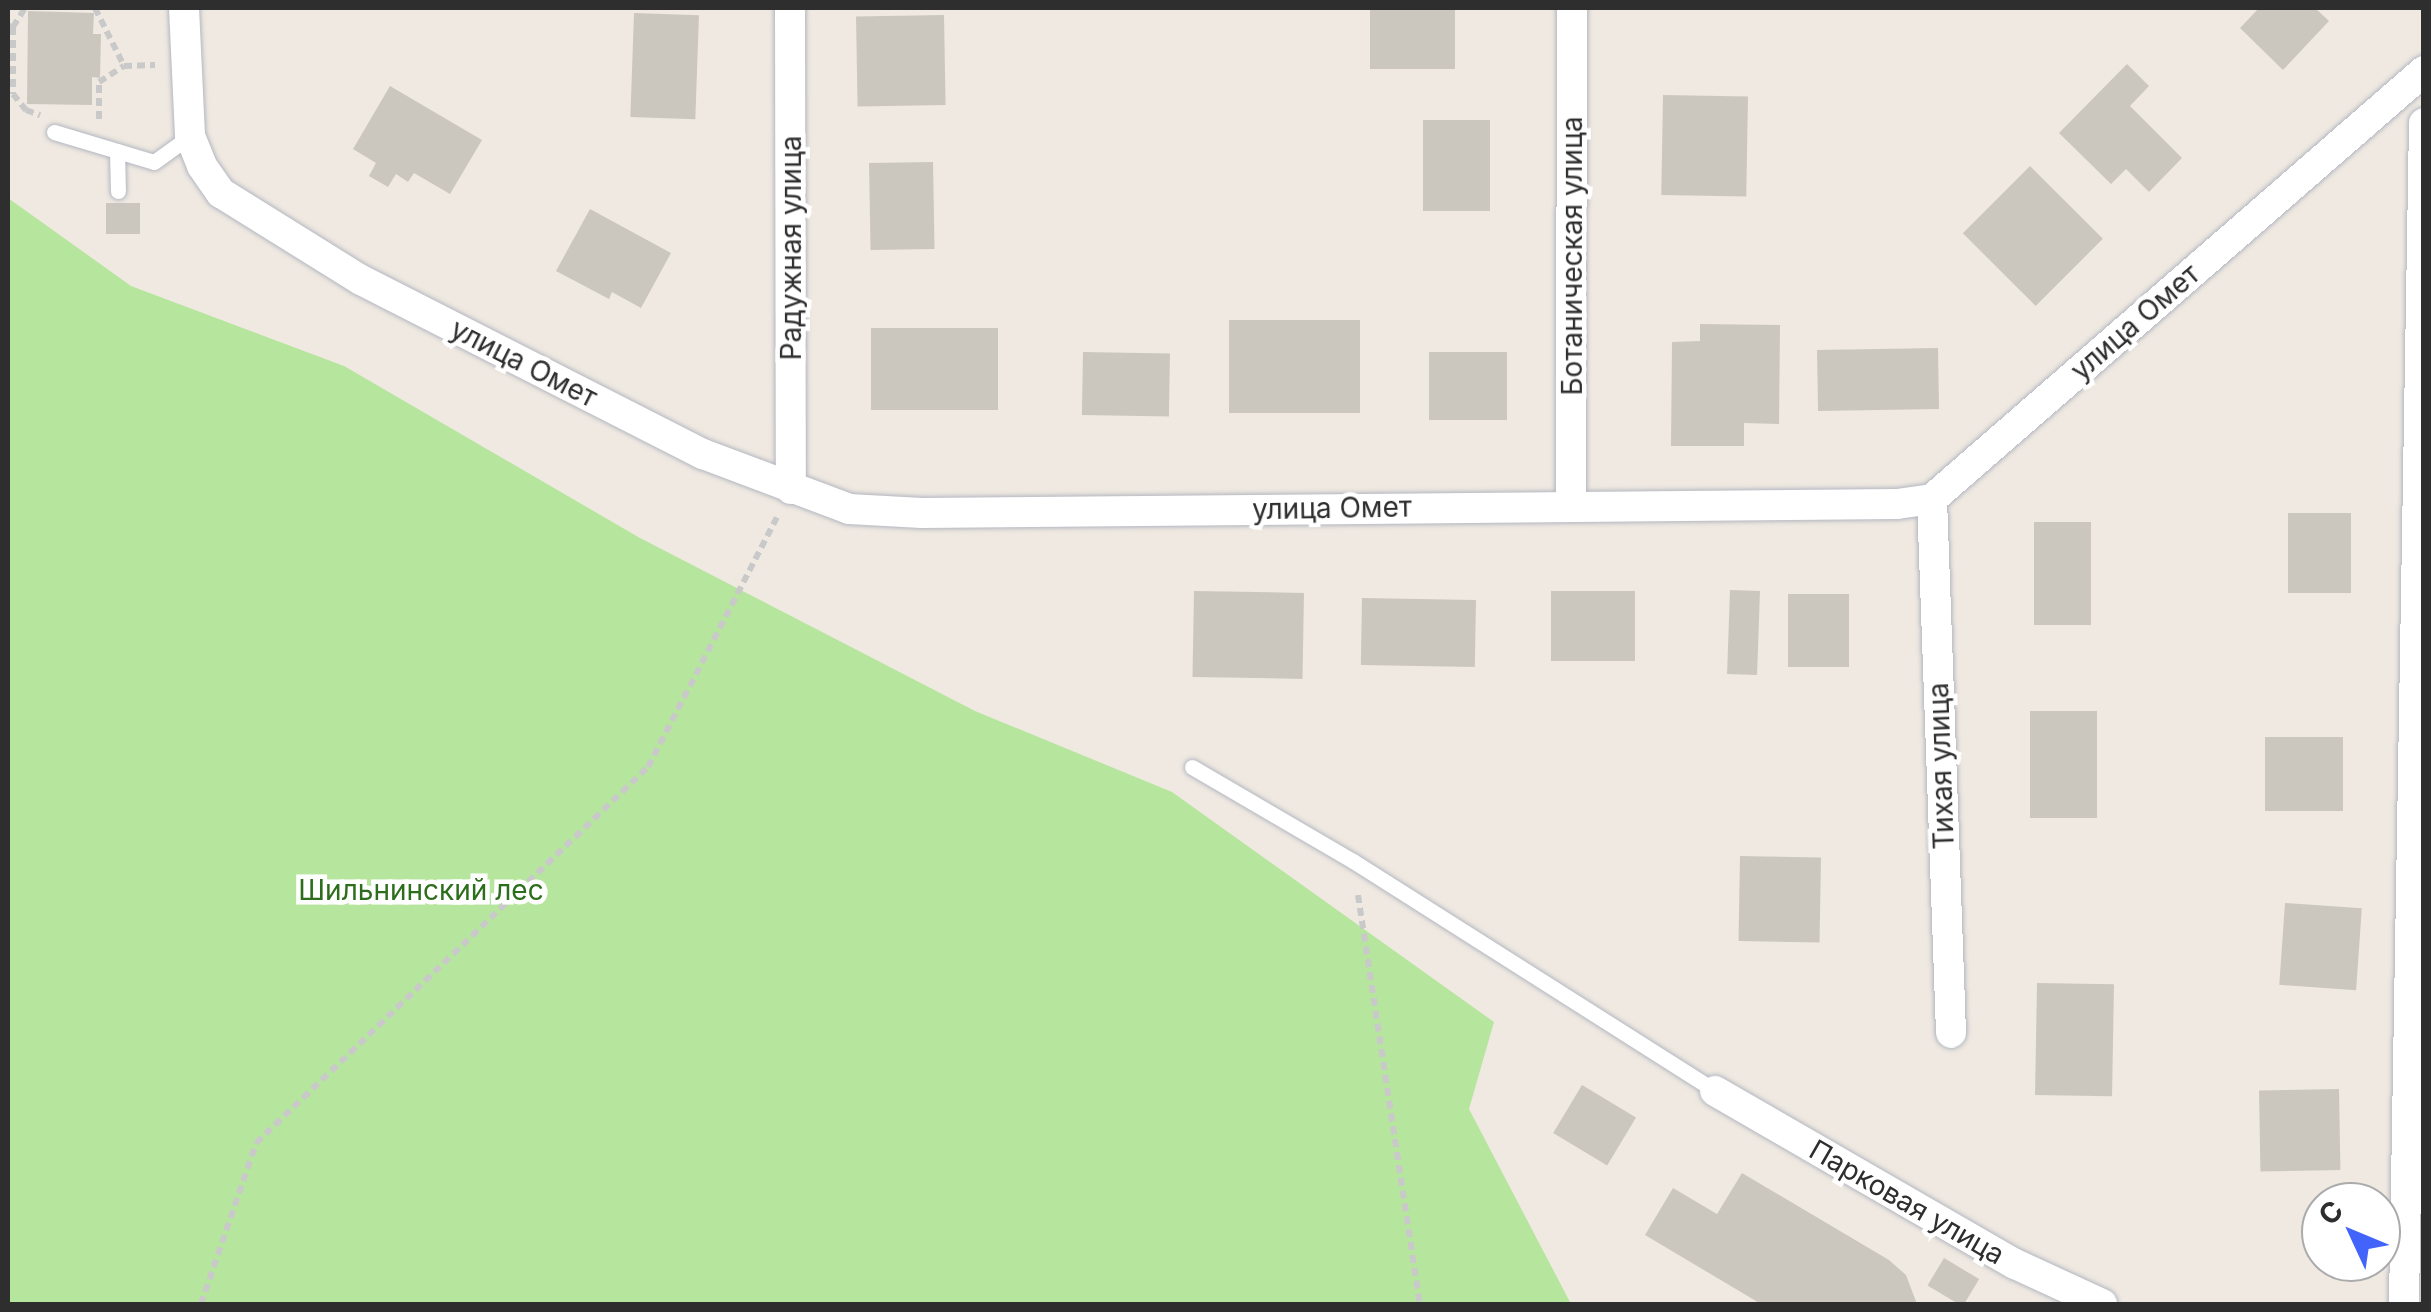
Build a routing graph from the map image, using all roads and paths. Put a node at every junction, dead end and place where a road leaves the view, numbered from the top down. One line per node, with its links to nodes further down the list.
1 (25, 8): 6 (path)
2 (96, 8): 7 (path)
3 (184, 8): 12 (street)
4 (790, 8): 16 (street, Радужная улица)
5 (1572, 8): 18 (street, Ботаническая улица)
6 (10, 26): 11 (path)
7 (124, 66): 8 (path); 13 (path)
8 (153, 66)
9 (2424, 71): 17 (street, улица Омет)
10 (2424, 123): 26 (street)
11 (54, 132): 13 (lane)
12 (190, 136): 14 (lane); 16 (street, улица Омет)
13 (99, 145): 14 (lane)
14 (117, 151): 15 (lane)
15 (118, 191)
16 (791, 489): 18 (street, улица Омет); 23 (path)
17 (1932, 499): 18 (street, улица Омет); 21 (street, Тихая улица)
18 (1571, 505)
19 (1192, 767): 20 (lane)
20 (1353, 861): 22 (lane); 24 (path)
21 (1950, 1032)
22 (1716, 1091): 25 (street, Парковая улица)
23 (201, 1304)
24 (1420, 1304)
25 (2102, 1304)
26 (2404, 1304)

